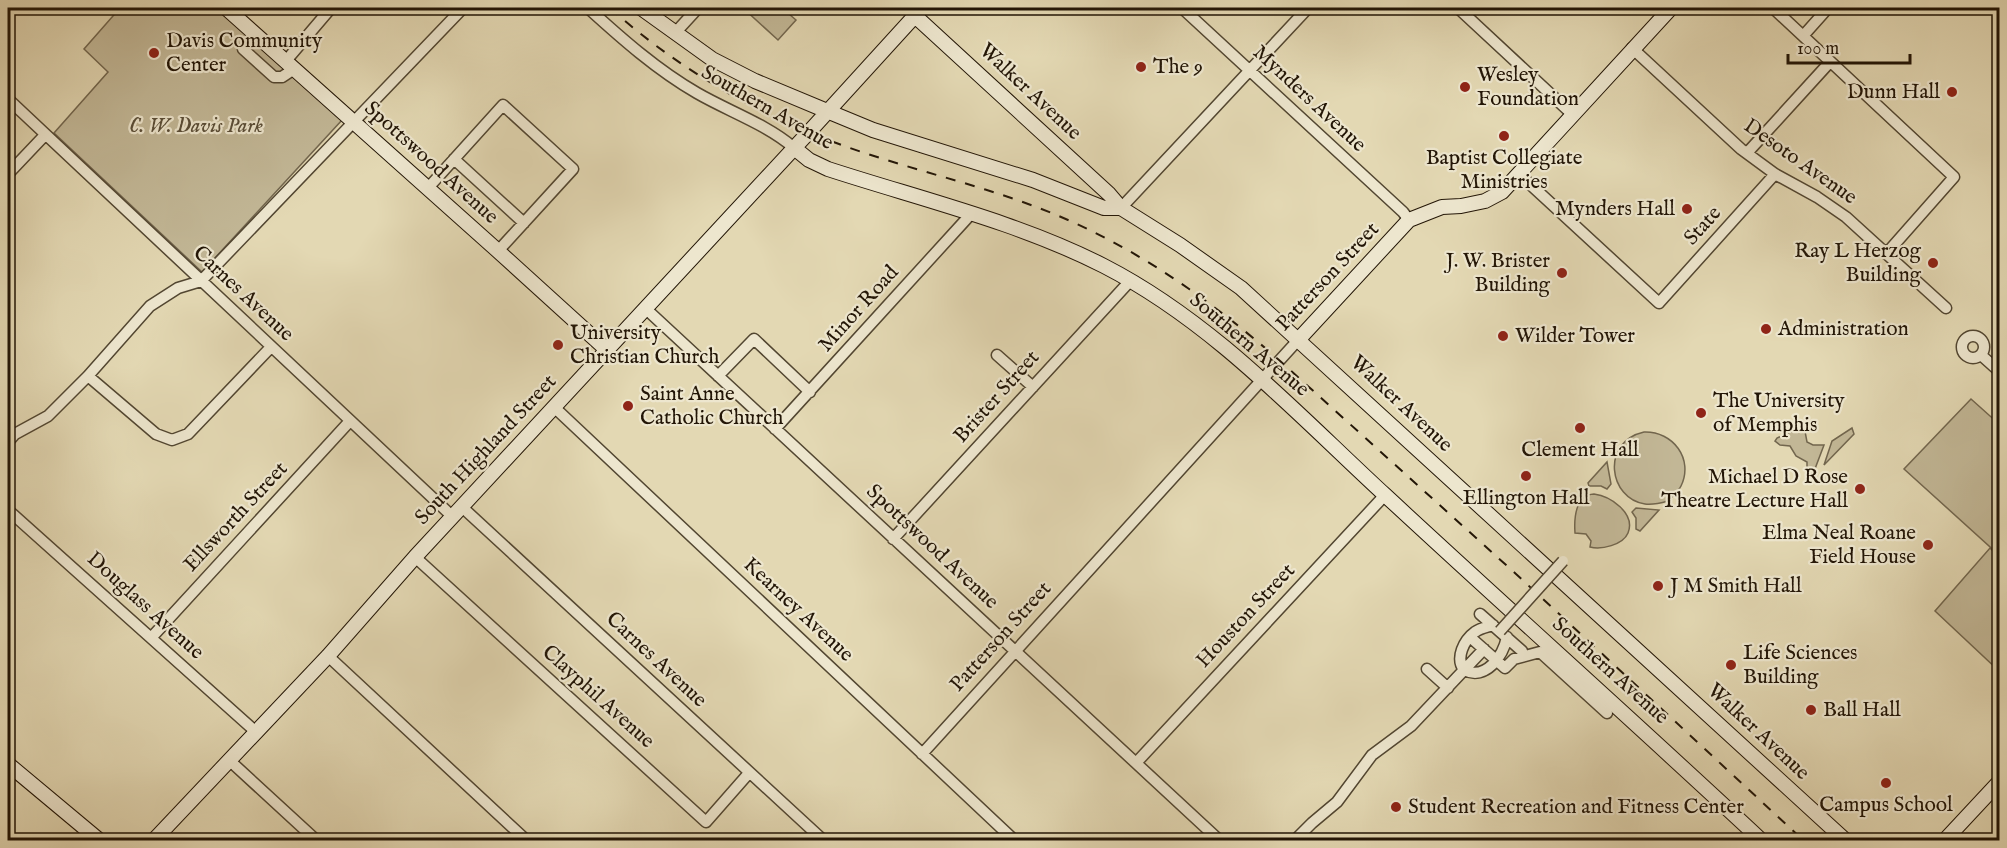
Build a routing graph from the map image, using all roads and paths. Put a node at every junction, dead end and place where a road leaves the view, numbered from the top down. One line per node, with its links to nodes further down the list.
1 (226, 8): 19 (street, Spottswood Avenue)
2 (331, 8): 19 (street)
3 (463, 8): 24 (street)
4 (588, 8): 26 (street, Southern Avenue)
5 (641, 8): 14 (street, Southern Avenue)
6 (698, 8): 14 (street)
7 (1182, 8): 20 (street, Mynders Avenue)
8 (1308, 8): 20 (street)
9 (1458, 8): 23 (street)
10 (1670, 8): 16 (street, Patterson Street)
11 (1773, 8): 15 (street)
12 (1827, 8): 15 (street)
13 (918, 11): 22 (street, South Highland Street); 33 (street, Walker Avenue)
14 (675, 33): 22 (street, Southern Avenue)
15 (1803, 36): 18 (street)
16 (1632, 48): 23 (street, Patterson Street); 27 (street, Desoto Avenue)
17 (243, 49): 19 (street)
18 (1830, 62): 27 (street); 38 (street)
19 (290, 66): 24 (street, Spottswood Avenue)
20 (1249, 69): 33 (street); 35 (street, Mynders Avenue)
21 (8, 99): 25 (street, Carnes Avenue)
22 (827, 111): 26 (street, South Highland Street); 33 (street, Southern Avenue)
23 (1572, 114): 30 (street, Patterson Street)
24 (354, 123): 32 (street, Spottswood Avenue); 39 (street)
25 (45, 135): 29 (street); 39 (street, Carnes Avenue)
26 (793, 147): 34 (street, Southern Avenue); 41 (street, South Highland Street)
27 (1747, 153): 31 (street, Desoto Avenue)
28 (454, 159): 32 (street); 36 (street); 36 (street)
29 (8, 174)
30 (1519, 174): 31 (street, State); 35 (street, Patterson Street)
31 (1775, 174): 38 (street, Desoto Avenue)
32 (428, 188): 37 (street, Spottswood Avenue)
33 (1121, 207): 43 (street, Walker Avenue)
34 (971, 214): 40 (street, Southern Avenue); 53 (street, Minor Road)
35 (1409, 220): 43 (street, Patterson Street)
36 (524, 223): 37 (street)
37 (498, 251): 45 (street, Spottswood Avenue)
38 (1887, 254): 42 (street, Desoto Avenue)
39 (201, 281): 44 (street, Carnes Avenue); 49 (street)
40 (1130, 281): 51 (street, Southern Avenue); 52 (street, Brister Street)
41 (645, 308): 45 (street, South Highland Street); 50 (street, Spottswood Avenue)
42 (1946, 308)
43 (1299, 339): 51 (street, Patterson Street); 93 (street, Walker Avenue)
44 (271, 347): 49 (street); 55 (street, Carnes Avenue)
45 (606, 350): 54 (street, South Highland Street)
46 (998, 355): 52 (street)
47 (1981, 355): 48 (street)
48 (2000, 372)
49 (88, 376): 57 (street)
50 (718, 376): 53 (street); 56 (street, Spottswood Avenue)
51 (1262, 379): 58 (street, Southern Avenue); 70 (street, Patterson Street)
52 (1033, 387): 61 (street, Brister Street)
53 (810, 392): 56 (street, Minor Road)
54 (555, 406): 60 (street, South Highland Street); 78 (street, Kearney Avenue)
55 (350, 421): 60 (street, Carnes Avenue); 67 (street, Ellsworth Street)
56 (775, 429): 61 (street, Spottswood Avenue)
57 (8, 442)
58 (1385, 495): 81 (street, Houston Street); 92 (street, Southern Avenue)
59 (8, 510): 67 (street, Douglass Avenue)
60 (457, 512): 62 (street, South Highland Street); 82 (street, Carnes Avenue)
61 (893, 539): 70 (street, Spottswood Avenue)
62 (415, 557): 71 (street, South Highland Street); 82 (street, Clayphil Avenue)
63 (1563, 561): 65 (street, bridge)
64 (1480, 614): 65 (street)
65 (1500, 631): 66 (street); 69 (street); 72 (street)
66 (1470, 637): 68 (street); 74 (street)
67 (151, 638): 77 (street, Douglass Avenue)
68 (1484, 649): 72 (street); 74 (street)
69 (1522, 651)
70 (1015, 653): 78 (street, Patterson Street); 81 (street, Spottswood Avenue)
71 (328, 656): 77 (street, South Highland Street); 87 (street)
72 (1496, 661): 74 (street); 76 (street)
73 (1427, 669): 75 (street)
74 (1464, 670): 75 (street)
75 (1448, 688): 91 (street)
76 (1607, 713)
77 (255, 732): 79 (street, South Highland Street)
78 (922, 754): 89 (street, Kearney Avenue)
79 (230, 760): 85 (street, South Highland Street); 86 (street)
80 (8, 764): 84 (street)
81 (1136, 764): 90 (street, Spottswood Avenue)
82 (750, 773): 88 (street, Carnes Avenue)
83 (2000, 781): 94 (street)
84 (99, 840)
85 (154, 840)
86 (316, 840)
87 (526, 840)
88 (823, 840)
89 (1014, 840)
90 (1219, 840)
91 (1295, 840)
92 (1761, 840)
93 (1845, 840)
94 (1945, 840)

